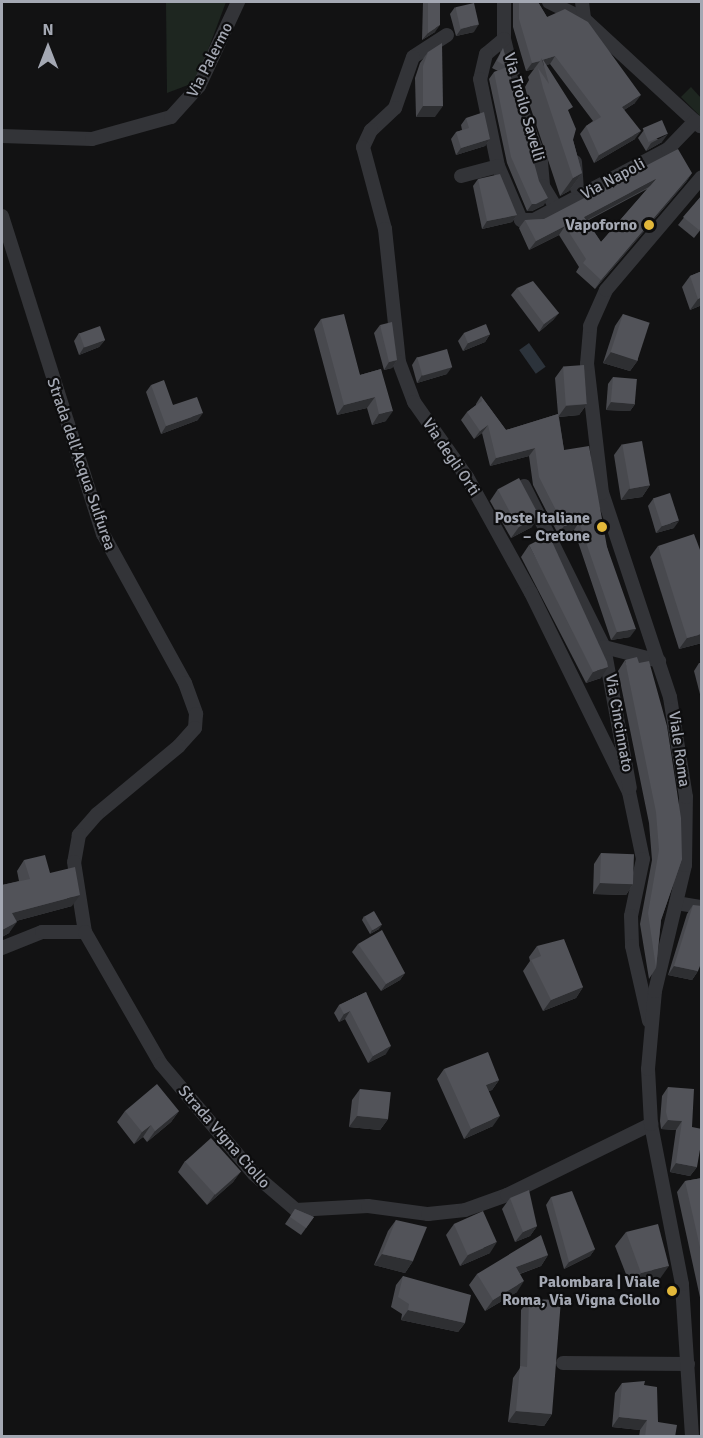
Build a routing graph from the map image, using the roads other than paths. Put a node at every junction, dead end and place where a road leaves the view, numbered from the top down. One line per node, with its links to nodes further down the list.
1 (238, 2): 9 (street, Via Palermo)
2 (504, 2): 7 (street, Via Troilo Savelli)
3 (549, 2): 5 (street)
4 (582, 2): 5 (street)
5 (585, 19): 8 (street)
6 (447, 35): 20 (street, Via degli Orti)
7 (504, 39): 11 (street); 15 (street, Via Troilo Savelli)
8 (698, 124): 15 (street, Via Napoli)
9 (2, 136)
10 (570, 147): 14 (street)
11 (498, 166): 12 (street); 15 (street, Via Napoli)
12 (461, 176)
13 (702, 177): 19 (street, Viale Roma)
14 (577, 188)
15 (557, 209)
16 (2, 216): 23 (street, Strada dell'Acqua Sulfurea)
17 (524, 486): 18 (street, Via Cincinnato)
18 (604, 647): 19 (street, Via Cincinnato); 20 (street, Via Cincinnato)
19 (660, 661): 21 (street, Viale Roma)
20 (631, 799): 25 (street, Via degli Orti)
21 (676, 903): 22 (street); 25 (street, Viale Roma)
22 (702, 907)
23 (85, 932): 24 (street); 26 (street, Strada Vigna Ciollo)
24 (2, 948)
25 (651, 1027): 26 (street, Viale Roma)
26 (651, 1124): 28 (street, Viale Roma)
27 (563, 1363): 28 (street)
28 (688, 1364): 29 (street, Viale Roma)
29 (692, 1437)

